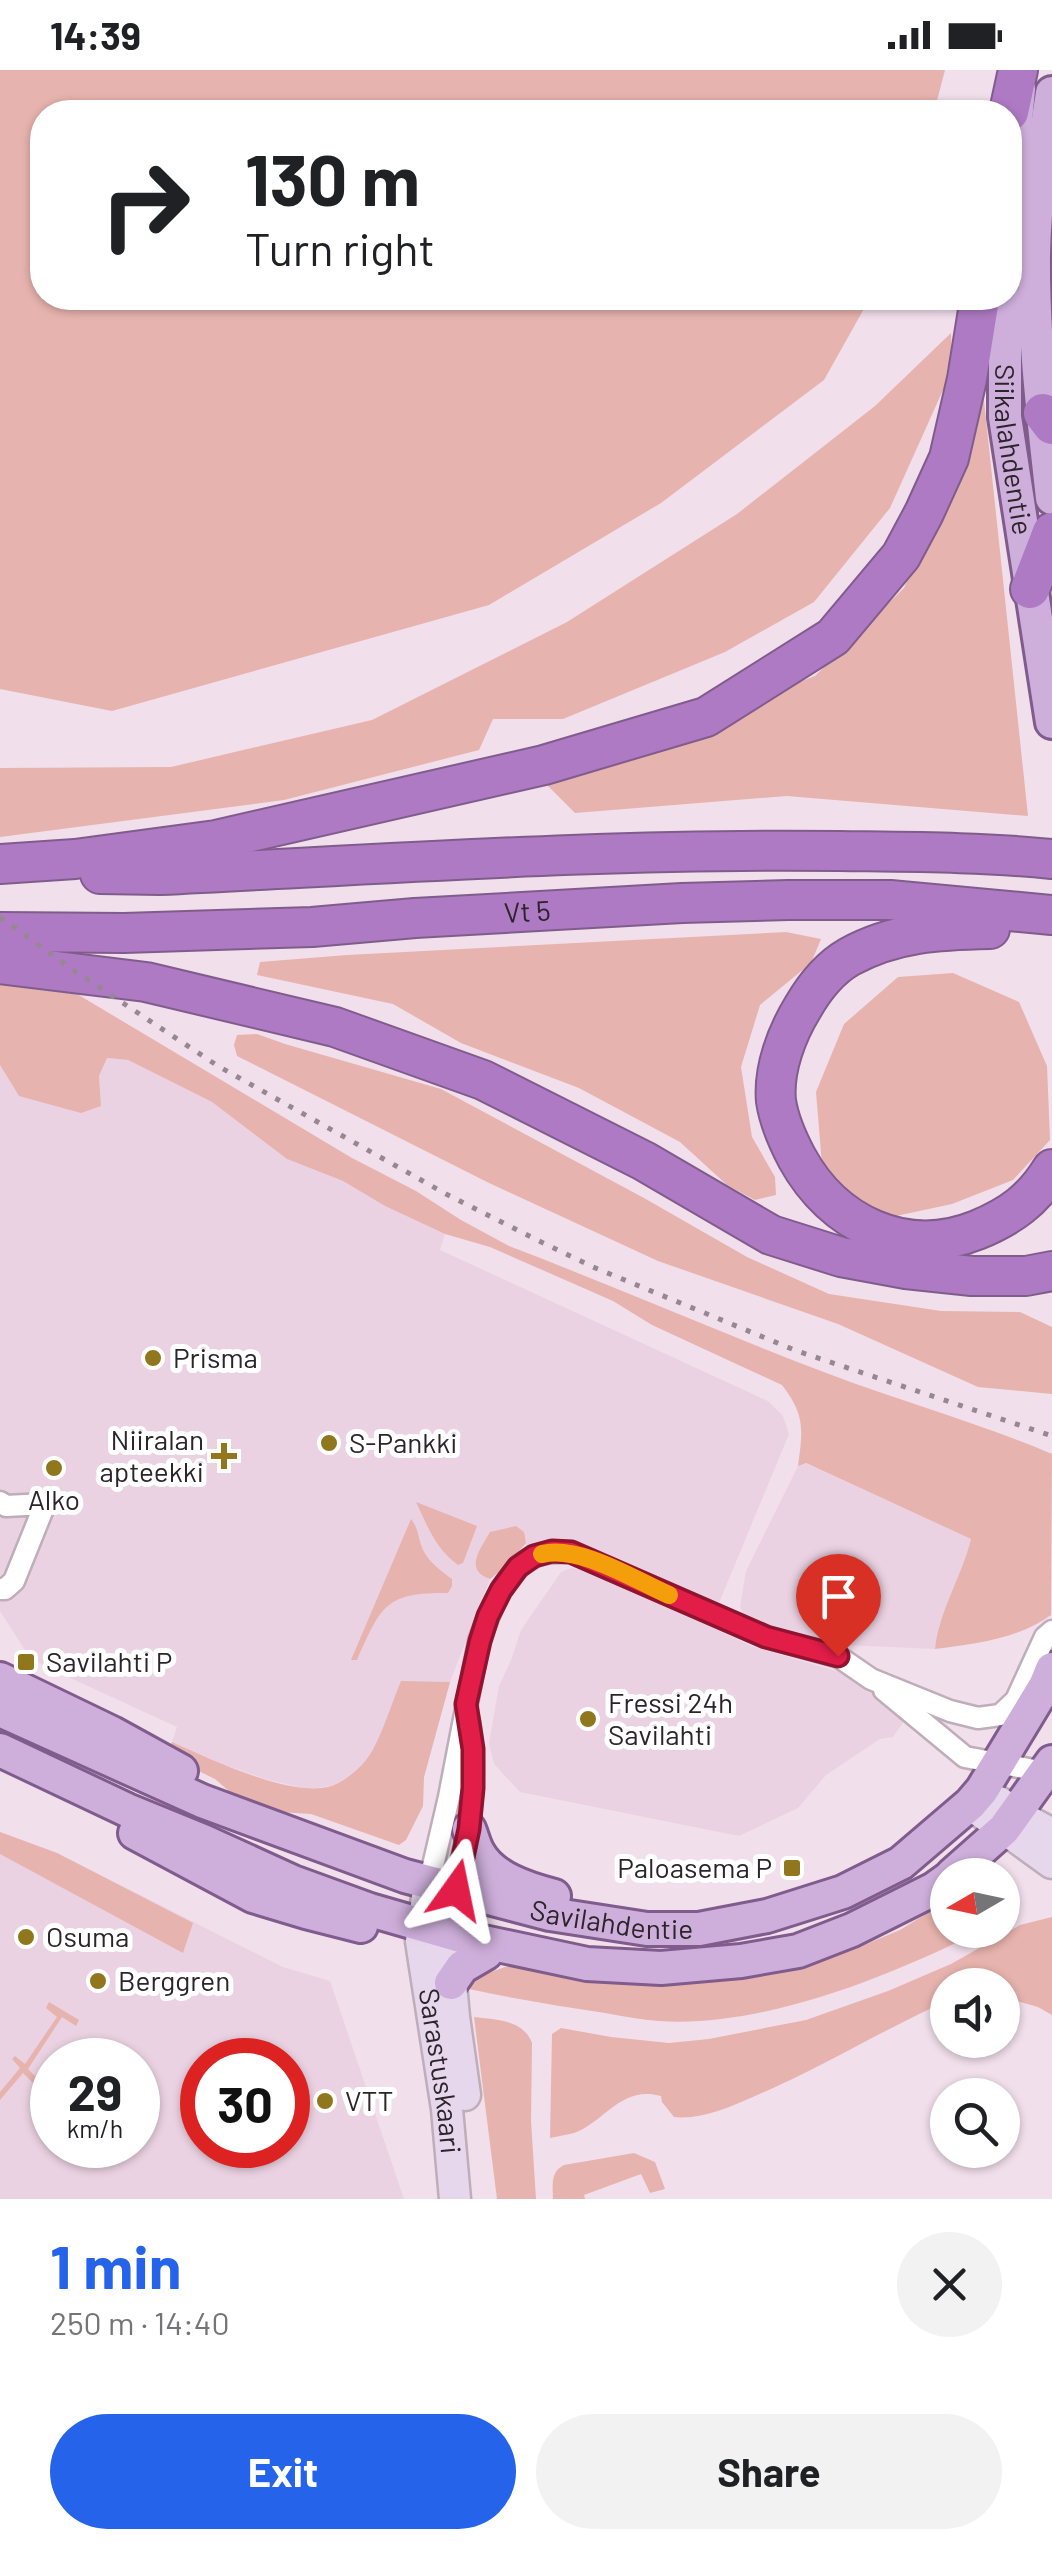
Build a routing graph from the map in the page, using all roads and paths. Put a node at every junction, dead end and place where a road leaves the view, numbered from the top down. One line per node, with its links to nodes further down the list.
1 (1019, 70): 3 (highway); 4 (main road)
2 (1052, 93): 7 (main road, Siikalahdentie)
3 (1012, 100)
4 (1017, 100)
5 (978, 310): 15 (highway)
6 (1006, 310): 10 (main road, Siikalahdentie)
7 (1048, 419): 8 (main road, Siikalahdentie)
8 (1052, 498)
9 (1052, 532): 10 (highway)
10 (1030, 589): 11 (main road, Siikalahdentie)
11 (1052, 722)
12 (1052, 848): 13 (highway)
13 (1004, 850): 14 (highway); 16 (highway, Vt 5)
14 (1052, 859)
15 (0, 864)
16 (0, 872)
17 (1025, 918): 18 (highway); 19 (highway, Vt 5); 21 (highway)
18 (1052, 930)
19 (0, 932)
20 (0, 964): 22 (highway)
21 (1052, 1169)
22 (1043, 1279)
23 (0, 1502): 24 (street)
24 (0, 1589)
25 (1052, 1631): 28 (street)
26 (1052, 1669): 34 (main road)
27 (0, 1678): 35 (main road)
28 (870, 1679): 29 (street); 34 (street)
29 (466, 1704): 37 (street); 41 (street)
30 (0, 1710): 35 (main road, Savilahdentie)
31 (0, 1750): 44 (main road)
32 (0, 1768): 44 (main road)
33 (1050, 1776): 34 (street); 36 (main road)
34 (983, 1786): 36 (street); 43 (main road, Savilahdentie)
35 (251, 1819): 41 (main road, Savilahdentie)
36 (1009, 1822): 38 (street); 39 (main road, Savilahdentie); 40 (street)
37 (469, 1829): 41 (street); 43 (main road)
38 (1052, 1834)
39 (970, 1858)
40 (1052, 1863)
41 (442, 1887): 43 (main road, Savilahdentie); 44 (street, Sarastuskaari)
42 (930, 1892): 45 (main road, Savilahdentie)
43 (647, 1929)
44 (435, 1936): 45 (main road, Savilahdentie); 46 (street, Sarastuskaari); 47 (street, Sarastuskaari)
45 (502, 1951): 46 (main road)
46 (451, 1982): 48 (street, Sarastuskaari)
47 (455, 2199)
48 (476, 2199)

